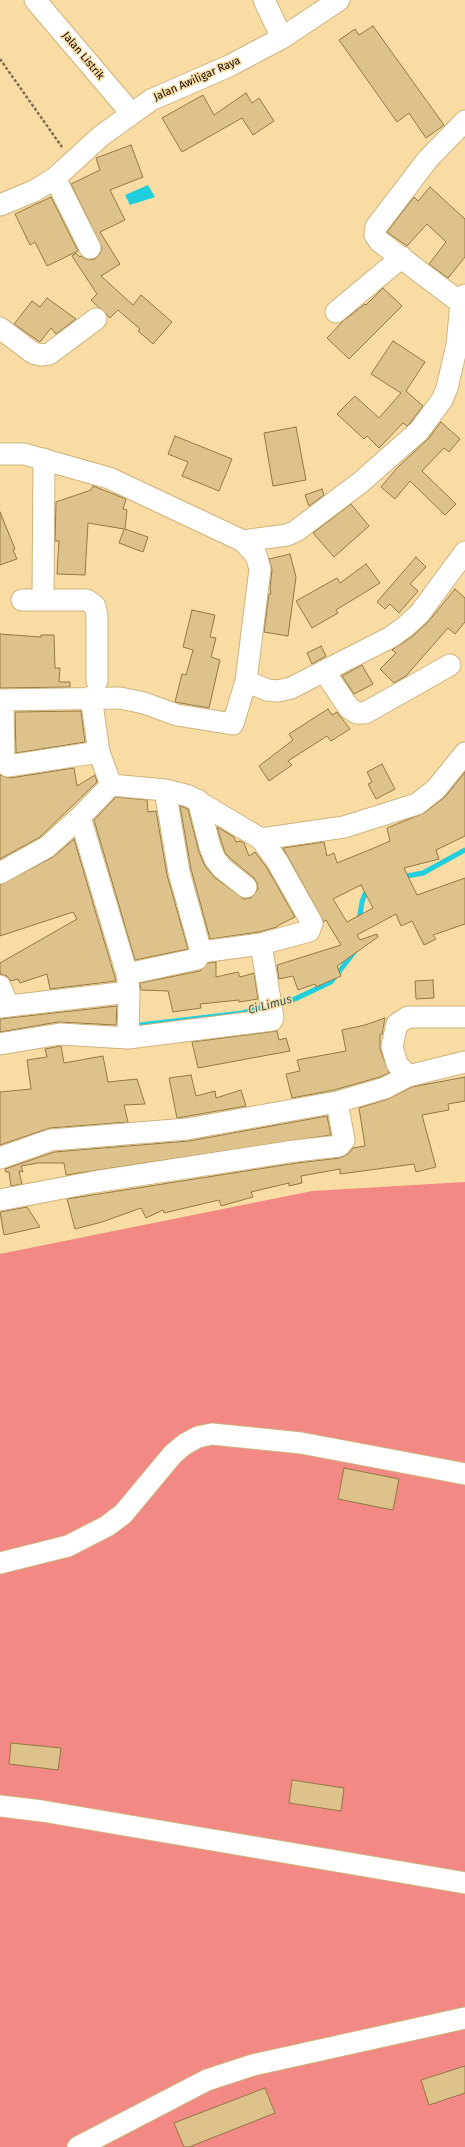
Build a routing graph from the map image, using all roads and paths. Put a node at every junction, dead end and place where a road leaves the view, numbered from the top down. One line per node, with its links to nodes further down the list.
1 (35, 0): 6 (street, Jalan Listrik)
2 (264, 0): 4 (street)
3 (339, 0): 4 (street, Jalan Awiligar Raya)
4 (282, 38): 6 (street, Jalan Awiligar Raya)
5 (0, 59): 8 (path)
6 (131, 113): 8 (street, Jalan Awiligar Raya)
7 (464, 125): 12 (street)
8 (72, 162): 9 (street, Jalan Awiligar Raya)
9 (55, 178): 10 (street, Jalan Awiligar Raya); 11 (street)
10 (0, 205)
11 (90, 248)
12 (402, 257): 13 (street); 14 (street)
13 (463, 299): 19 (street)
14 (336, 312)
15 (96, 319): 16 (street)
16 (0, 328)
17 (0, 454): 18 (street)
18 (44, 459): 19 (street); 21 (street)
19 (242, 541): 25 (street)
20 (465, 552): 24 (street)
21 (43, 599): 22 (street); 26 (street)
22 (22, 600)
23 (450, 666): 24 (street)
24 (324, 671): 25 (street)
25 (246, 681): 26 (street)
26 (94, 689): 27 (street); 28 (street)
27 (2, 700): 28 (street)
28 (100, 752): 30 (street)
29 (465, 753): 34 (street)
30 (111, 785): 31 (street); 33 (street)
31 (165, 790): 32 (street); 38 (street)
32 (198, 800): 34 (street); 36 (street)
33 (80, 817): 35 (street); 39 (street)
34 (261, 839): 37 (street)
35 (0, 873)
36 (246, 887)
37 (261, 944): 38 (street); 43 (street)
38 (201, 952): 39 (street)
39 (128, 983): 41 (street); 43 (street)
40 (0, 986): 41 (street)
41 (4, 1007)
42 (465, 1017): 46 (street)
43 (128, 1038): 44 (street)
44 (0, 1044)
45 (465, 1062): 46 (street)
46 (408, 1076): 47 (street)
47 (337, 1102): 48 (street); 49 (street)
48 (0, 1158)
49 (0, 1200)
50 (465, 1474): 51 (street)
51 (0, 1563)
52 (0, 1806): 53 (street)
53 (465, 1883)
54 (465, 2018): 55 (street)
55 (78, 2147)

